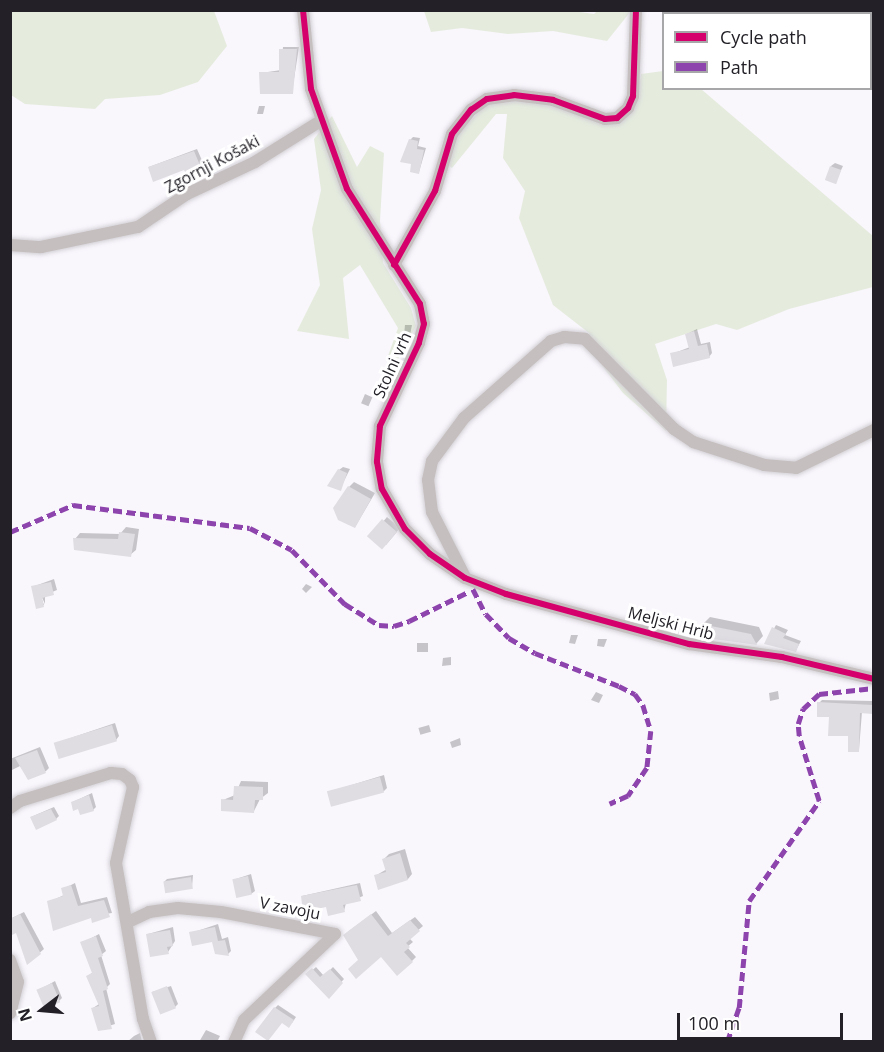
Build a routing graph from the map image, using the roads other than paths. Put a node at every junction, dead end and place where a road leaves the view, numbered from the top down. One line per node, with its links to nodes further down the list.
1 (303, 10): 3 (street, Stolni vrh)
2 (636, 10): 5 (street)
3 (322, 120): 4 (street, Zgornji Košaki); 5 (street, Stolni vrh)
4 (10, 245)
5 (394, 265): 7 (street, Stolni vrh)
6 (873, 430): 7 (street)
7 (465, 578): 8 (street, Meljski Hrib)
8 (873, 679)
9 (10, 808): 10 (street)
10 (128, 922): 13 (street); 14 (street, V zavoju)
11 (10, 960): 12 (street)
12 (10, 1013)
13 (151, 1041)
14 (234, 1041)

